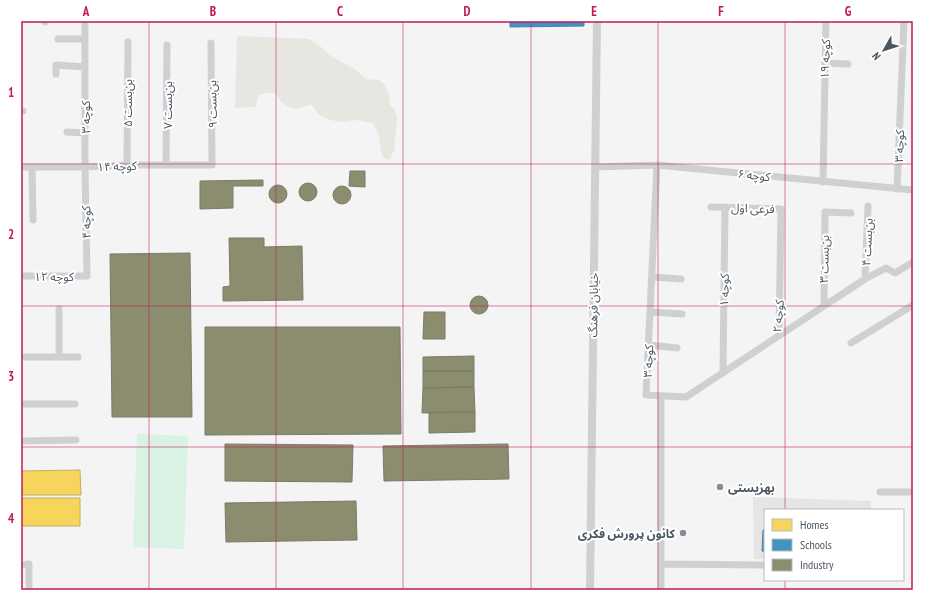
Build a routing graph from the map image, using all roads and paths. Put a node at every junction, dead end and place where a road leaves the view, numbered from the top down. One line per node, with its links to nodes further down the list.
1 (85, 21): 6 (street)
2 (596, 21): 23 (street, خیابان فرهنگ)
3 (826, 21): 10 (street, کوچه ۱۹)
4 (904, 21): 25 (street, کوچه ۳)
5 (58, 39): 6 (street)
6 (86, 39): 12 (street)
7 (128, 42): 16 (street, بن‌بست ۵)
8 (211, 43): 18 (street, بن‌بست ۹)
9 (167, 45): 17 (street, بن‌بست ۷)
10 (824, 63): 11 (street); 24 (street, کوچه ۱۹)
11 (848, 64)
12 (85, 67): 13 (street); 15 (street, کوچه ۳)
13 (56, 74)
14 (67, 132): 15 (street)
15 (85, 133): 22 (street, کوچه ۳)
16 (127, 165): 17 (street, کوچه ۱۴); 22 (street, کوچه ۱۴)
17 (166, 165): 18 (street, کوچه ۱۴)
18 (212, 165)
19 (657, 165): 23 (street, کوچه ۶); 24 (street, کوچه ۶); 36 (street)
20 (21, 167): 21 (street, کوچه ۱۴)
21 (32, 167): 22 (street, کوچه ۱۴); 32 (street)
22 (84, 167): 35 (street, کوچه ۴)
23 (595, 167): 63 (street, خیابان فرهنگ)
24 (823, 182): 25 (street, کوچه ۶)
25 (897, 189): 26 (street, کوچه ۶)
26 (913, 190)
27 (868, 206): 38 (street, بن‌بست ۴)
28 (711, 207): 29 (street, فرعی اول)
29 (725, 207): 30 (street, فرعی اول); 51 (street, کوچه ۱)
30 (781, 209): 44 (street, کوچه ۲)
31 (851, 213): 40 (street, بن‌بست ۳)
32 (33, 220)
33 (913, 262): 38 (street)
34 (21, 276): 35 (street, کوچه ۱۲)
35 (87, 276)
36 (652, 277): 37 (street); 42 (street)
37 (682, 278)
38 (865, 279): 40 (street)
39 (913, 305): 45 (street)
40 (824, 306): 44 (street)
41 (59, 309): 49 (street)
42 (650, 312): 43 (street); 46 (street, کوچه ۳)
43 (682, 314)
44 (779, 336): 51 (street, کوچه ۲)
45 (851, 343)
46 (648, 345): 47 (street); 52 (street, کوچه ۳)
47 (677, 348)
48 (21, 357): 49 (street)
49 (59, 357): 50 (street)
50 (78, 357)
51 (723, 373): 52 (street, کوچه ۲)
52 (660, 396): 59 (street)
53 (21, 404): 54 (street)
54 (74, 404)
55 (76, 440): 56 (street)
56 (21, 441)
57 (880, 492): 58 (street)
58 (913, 492)
59 (661, 564): 61 (street); 64 (street)
60 (21, 565): 62 (street)
61 (764, 565)
62 (29, 586)
63 (590, 590)
64 (661, 590)

